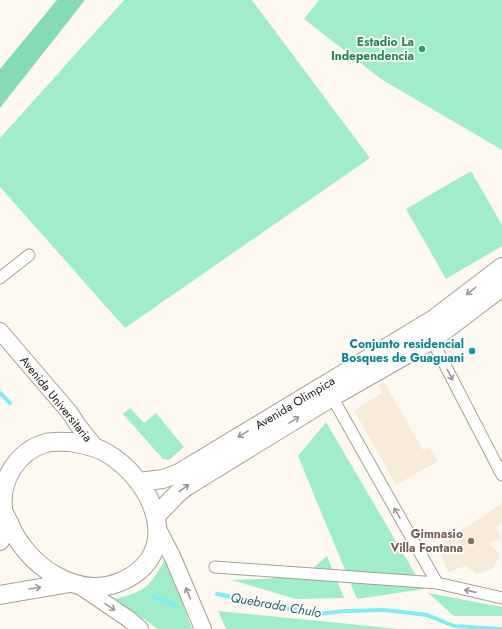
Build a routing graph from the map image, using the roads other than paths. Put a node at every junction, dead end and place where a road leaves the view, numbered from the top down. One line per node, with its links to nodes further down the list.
1 (29, 255): 3 (street)
2 (502, 267): 11 (main road, Avenida Olimpica, one-way to 11)
3 (0, 278)
4 (502, 287): 6 (main road, Avenida Olimpica)
5 (0, 331): 8 (main road, Avenida Universitaria)
6 (432, 340): 7 (main road, Avenida Olimpica); 9 (street, one-way to 9)
7 (332, 397): 13 (main road, Avenida Olimpica, one-way to 7); 16 (street, one-way to 7)
8 (96, 448): 10 (main road); 11 (main road)
9 (502, 475)
10 (2, 481): 12 (main road)
11 (139, 482): 13 (main road)
12 (8, 520): 14 (main road); 17 (main road)
13 (157, 523): 17 (main road); 21 (main road, one-way to 13)
14 (0, 541)
15 (215, 567): 16 (street)
16 (437, 584): 19 (street, one-way to 16)
17 (75, 585): 18 (main road, one-way to 17); 20 (main road, one-way to 20)
18 (0, 595)
19 (502, 598)
20 (140, 629)
21 (203, 629)

